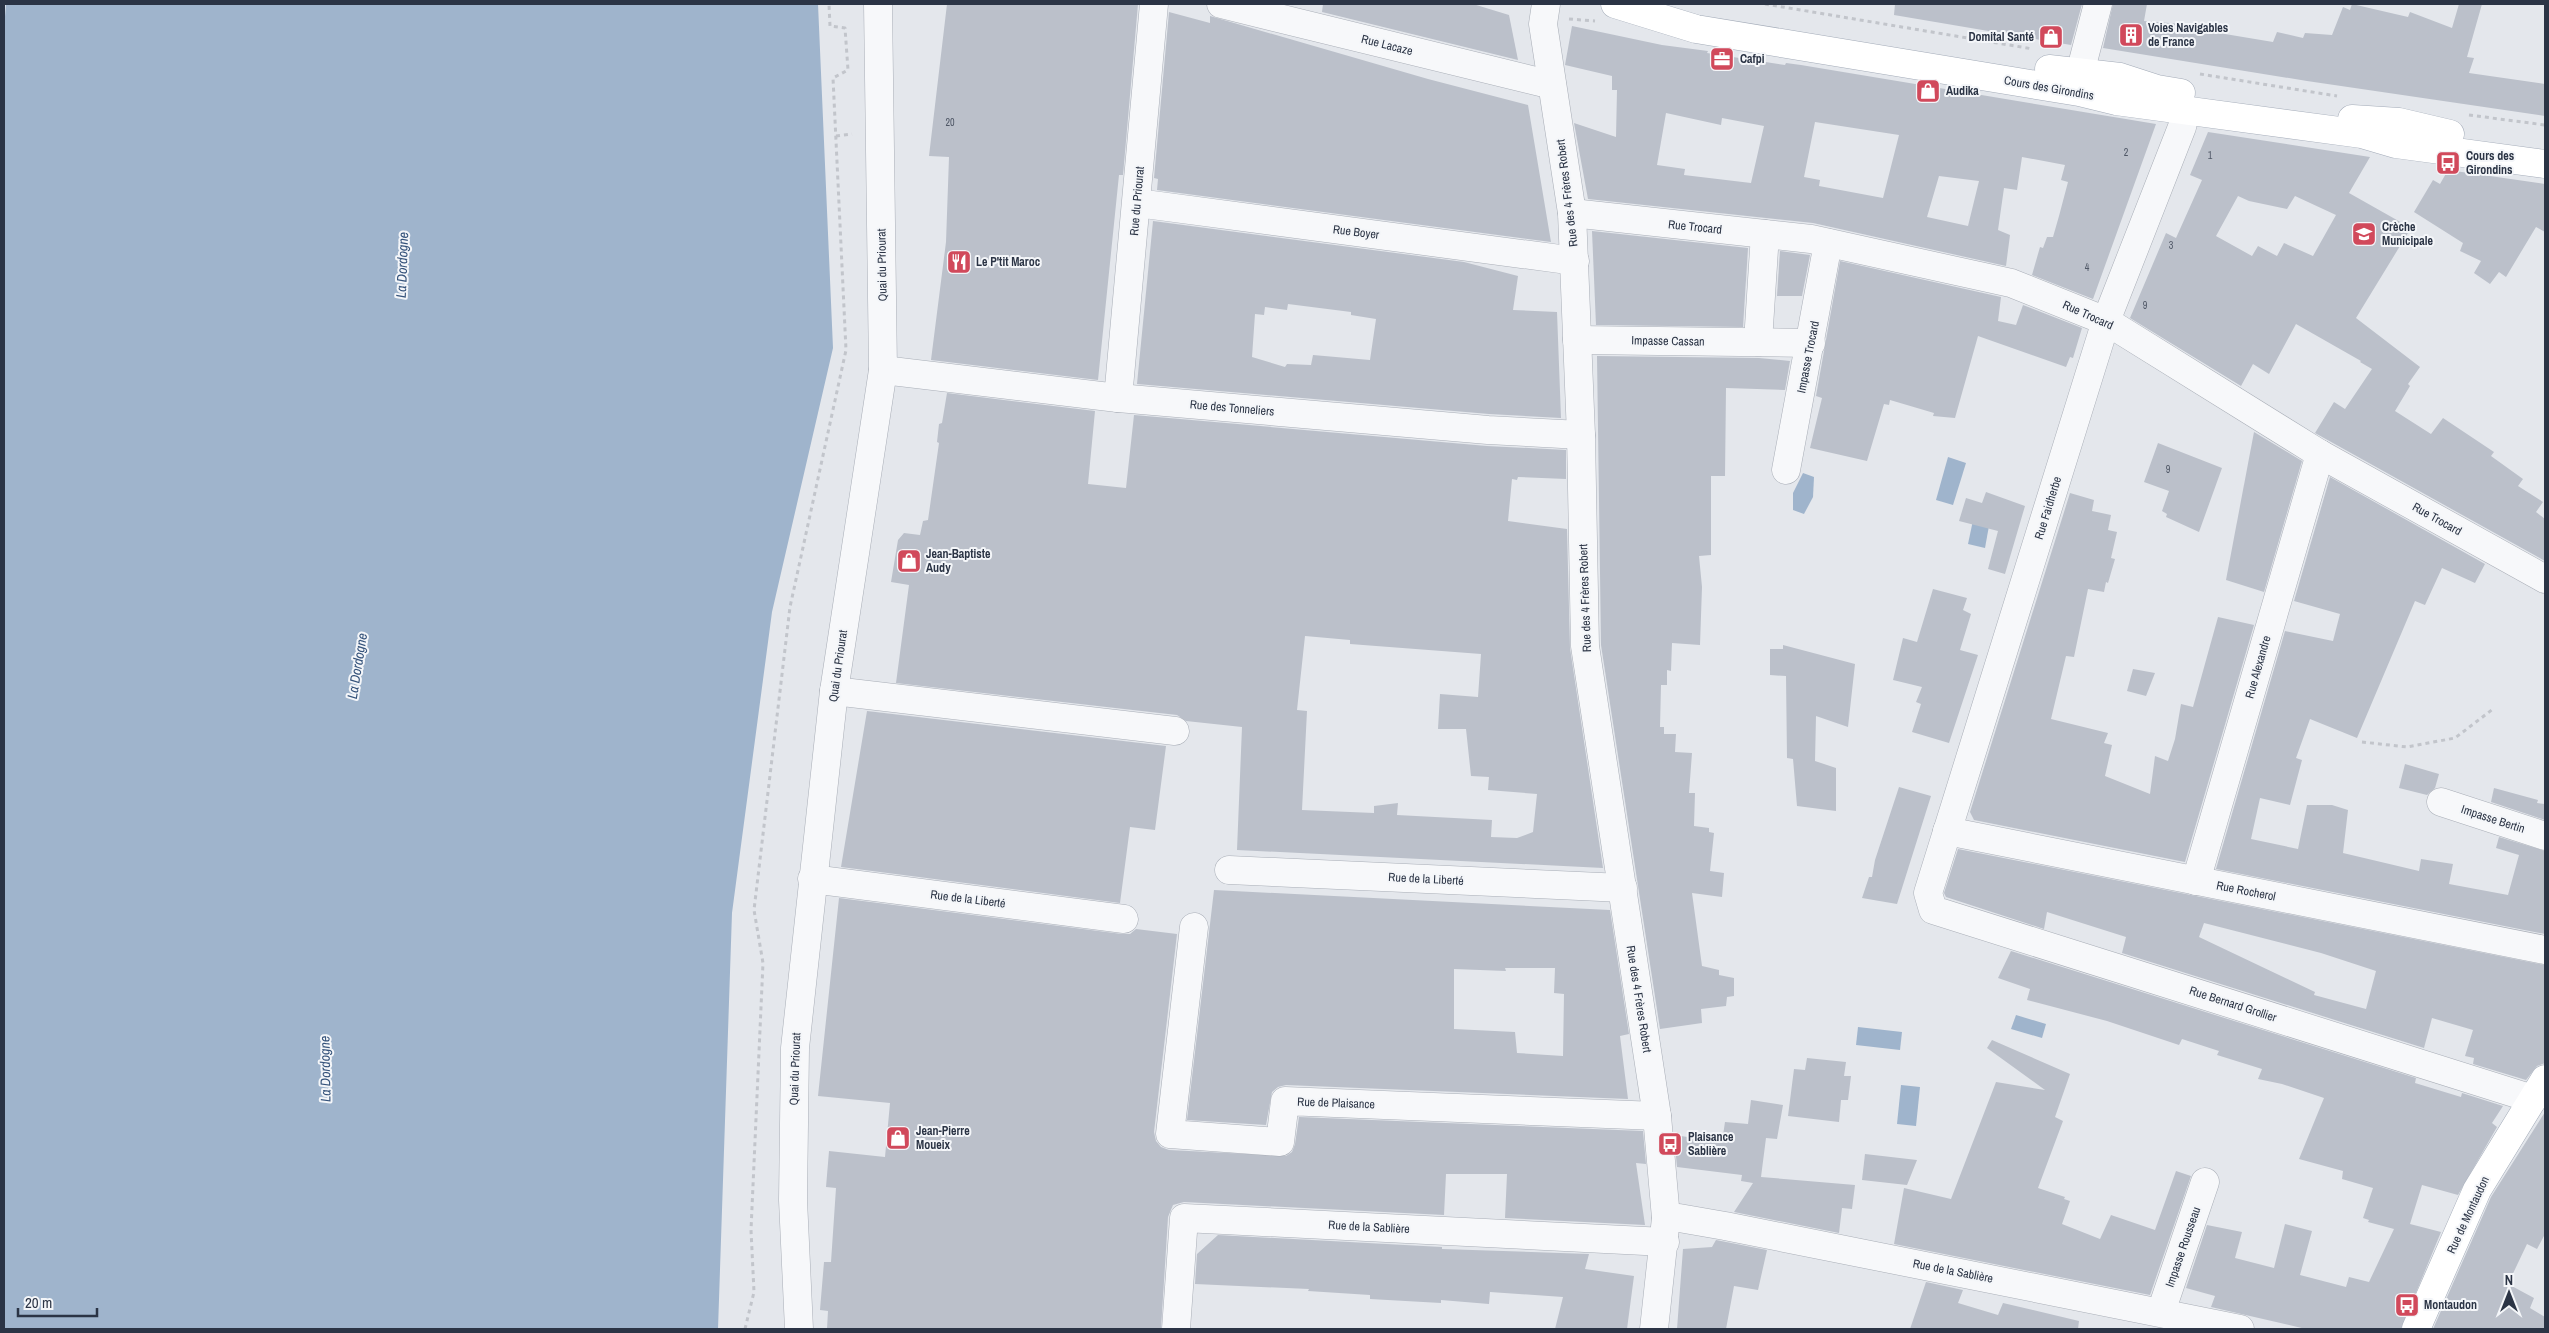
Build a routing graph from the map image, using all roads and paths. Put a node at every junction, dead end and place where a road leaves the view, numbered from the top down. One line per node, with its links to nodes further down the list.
1 (829, 4): 49 (path)
2 (878, 4): 23 (street, Quai du Priourat)
3 (1154, 4): 14 (street, Rue du Priourat)
4 (1221, 4): 10 (street, Rue Lacaze)
5 (1675, 4): 9 (main road, Cours des Girondins)
6 (2098, 4): 9 (street)
7 (1609, 13): 8 (path); 11 (main road, Cours des Girondins)
8 (1545, 14): 10 (street, Rue des 4 Frères Robert)
9 (2080, 73): 12 (main road, Cours des Girondins)
10 (1552, 85): 15 (street, Rue des 4 Frères Robert)
11 (2186, 110): 13 (main road, Cours des Girondins); 19 (street, Rue Faidherbe)
12 (2545, 148)
13 (2545, 164)
14 (1137, 203): 18 (street, Rue Boyer); 24 (street, Rue du Priourat)
15 (1572, 213): 16 (street, Rue Trocard); 18 (street, Rue des 4 Frères Robert)
16 (1765, 234): 17 (street, Rue Trocard); 21 (street)
17 (1828, 243): 19 (street, Rue Trocard); 22 (street, Impasse Trocard)
18 (1575, 261): 20 (street, Rue des 4 Frères Robert)
19 (2106, 321): 26 (street, Rue Trocard); 34 (street, Rue Faidherbe)
20 (1577, 340): 21 (street, Impasse Cassan); 25 (street, Rue des 4 Frères Robert)
21 (1758, 342): 22 (street, Impasse Cassan)
22 (1811, 343): 27 (street, Impasse Trocard)
23 (883, 370): 24 (street, Rue des Tonneliers); 29 (street, Quai du Priourat)
24 (1118, 398): 25 (street, Rue des Tonneliers)
25 (1581, 435): 39 (street, Rue des 4 Frères Robert)
26 (2320, 454): 28 (street, Rue Trocard); 38 (street, Rue Alexandre)
27 (1786, 470)
28 (2545, 580)
29 (834, 691): 31 (street); 37 (street, Quai du Priourat)
30 (2493, 709): 32 (path)
31 (1175, 731)
32 (2362, 742)
33 (2441, 802): 35 (street, Impasse Bertin)
34 (1947, 831): 38 (street, Rue Rocherol); 40 (street, Rue Faidherbe)
35 (2545, 836)
36 (1229, 870): 39 (street, Rue de la Liberté)
37 (812, 879): 41 (street, Rue de la Liberté); 50 (street, Quai du Priourat)
38 (2196, 881): 43 (street, Rue Rocherol)
39 (1623, 888): 45 (street, Rue des 4 Frères Robert)
40 (1933, 910): 44 (street, Rue Bernard Grollier)
41 (1124, 919)
42 (1194, 927): 45 (street, Rue de Plaisance)
43 (2545, 950)
44 (2539, 1089): 54 (main road, Rue de Montaudon)
45 (1657, 1116): 47 (street, Rue des 4 Frères Robert)
46 (2205, 1182): 48 (street, Impasse Rousseau)
47 (1666, 1230): 48 (street, Rue de la Sablière); 51 (street, Rue de la Sablière); 52 (street, Rue des 4 Frères Robert)
48 (2161, 1312): 53 (street, Rue de la Sablière)
49 (745, 1329)
50 (798, 1329)
51 (1176, 1329)
52 (1654, 1329)
53 (2240, 1329)
54 (2416, 1329)

